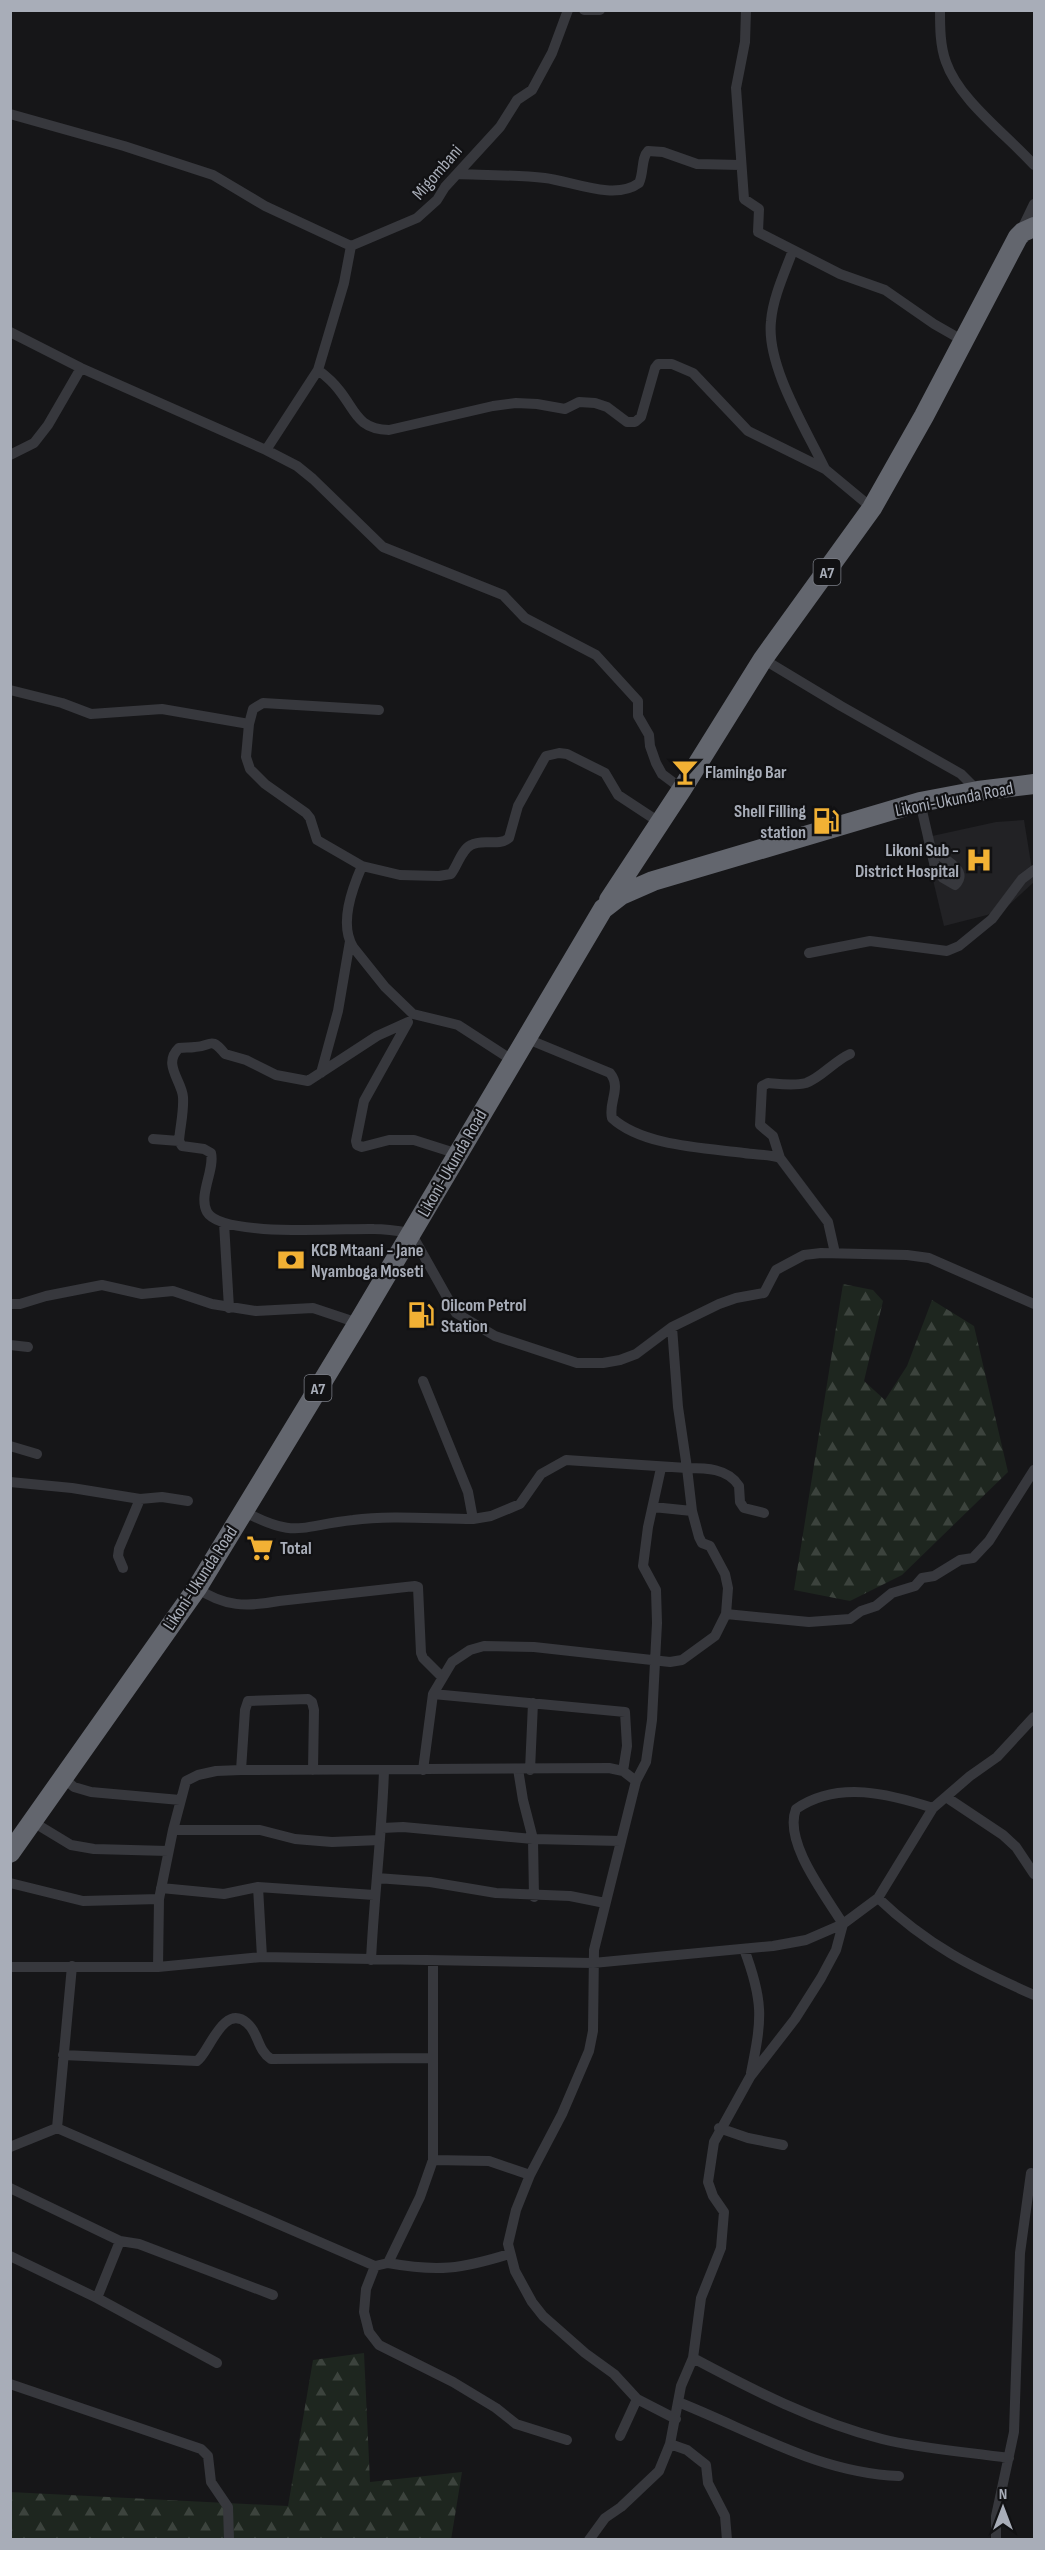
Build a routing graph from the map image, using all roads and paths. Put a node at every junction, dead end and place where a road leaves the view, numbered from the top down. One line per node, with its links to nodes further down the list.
1 (568, 10): 9 (street, Migombani)
2 (584, 10): 3 (street)
3 (600, 10)
4 (746, 10): 7 (street)
5 (940, 10): 8 (street)
6 (10, 114): 12 (street)
7 (740, 165): 9 (street); 13 (street)
8 (1035, 165)
9 (457, 174): 12 (street, Migombani)
10 (1035, 204): 11 (street)
11 (1026, 232): 15 (highway, A7)
12 (351, 246): 17 (street)
13 (794, 250): 15 (street); 20 (street)
14 (10, 332): 16 (street)
15 (962, 340): 21 (highway, A7)
16 (81, 368): 18 (street); 19 (street)
17 (318, 370): 18 (street); 20 (street)
18 (266, 450): 27 (street)
19 (10, 455)
20 (825, 469): 21 (street)
21 (872, 508): 22 (highway, A7)
22 (763, 659): 27 (highway, A7); 28 (street)
23 (10, 690): 25 (street)
24 (379, 710): 25 (street)
25 (249, 724): 33 (street)
26 (1035, 784): 28 (highway, Likoni-Ukunda Road / A7)
27 (682, 789): 30 (highway, A7)
28 (978, 791): 29 (highway, Likoni-Ukunda Road / A7)
29 (920, 802): 31 (street); 35 (highway, Likoni-Ukunda Road / A7)
30 (659, 822): 32 (highway, A7); 33 (street)
31 (932, 850)
32 (637, 856): 35 (highway); 36 (highway, A7)
33 (362, 866): 37 (street)
34 (1035, 870): 38 (street)
35 (662, 879): 36 (highway, Likoni-Ukunda Road / A7)
36 (603, 909): 40 (highway, Likoni-Ukunda Road / A7)
37 (350, 941): 39 (street); 43 (street)
38 (808, 953)
39 (410, 1018): 42 (street); 43 (street); 46 (street)
40 (525, 1038): 42 (highway, Likoni-Ukunda Road / A7); 47 (street)
41 (850, 1054): 47 (street)
42 (512, 1060): 46 (highway, Likoni-Ukunda Road / A7)
43 (321, 1073): 45 (street)
44 (153, 1138): 45 (street)
45 (179, 1141): 48 (street)
46 (458, 1154): 49 (highway, Likoni-Ukunda Road / A7)
47 (780, 1158): 50 (street)
48 (224, 1223): 49 (street); 53 (street)
49 (411, 1233): 54 (highway, Likoni-Ukunda Road / A7); 55 (street)
50 (835, 1253): 52 (street); 55 (street)
51 (10, 1304): 53 (street)
52 (1035, 1304)
53 (229, 1308): 54 (street)
54 (358, 1323): 68 (highway, Likoni-Ukunda Road / A7)
55 (672, 1327): 62 (street)
56 (10, 1346): 57 (street)
57 (28, 1347)
58 (423, 1381): 71 (street)
59 (10, 1446): 60 (street)
60 (37, 1454)
61 (661, 1468): 62 (street); 67 (street); 71 (street)
62 (687, 1468): 69 (street); 70 (street)
63 (1035, 1470): 74 (street)
64 (10, 1482): 65 (street)
65 (140, 1499): 66 (street); 72 (street)
66 (188, 1501)
67 (653, 1507): 69 (street); 75 (street)
68 (243, 1511): 71 (street); 73 (highway, Likoni-Ukunda Road / A7)
69 (692, 1511): 74 (street)
70 (764, 1513)
71 (473, 1519)
72 (123, 1568)
73 (197, 1588): 76 (street); 86 (highway, Likoni-Ukunda Road / A7)
74 (726, 1614): 75 (street)
75 (654, 1662): 76 (street); 87 (street)
76 (442, 1677): 77 (street)
77 (433, 1694): 78 (street); 84 (street)
78 (533, 1703): 80 (street); 85 (street)
79 (1035, 1718): 88 (street)
80 (524, 1769): 84 (street); 85 (street); 94 (street)
81 (241, 1770): 82 (street); 82 (street); 89 (street)
82 (313, 1770): 83 (street)
83 (384, 1770): 84 (street); 92 (street)
84 (423, 1770)
85 (623, 1771): 87 (street)
86 (63, 1778): 89 (street); 91 (highway, Likoni-Ukunda Road / A7)
87 (636, 1781): 96 (street)
88 (946, 1797): 90 (street); 99 (street)
89 (180, 1800): 93 (street)
90 (933, 1808): 106 (street); 109 (street)
91 (33, 1822): 97 (street); 98 (highway, Likoni-Ukunda Road / A7)
92 (382, 1828): 94 (street); 95 (street)
93 (173, 1830): 95 (street); 97 (street)
94 (533, 1839): 96 (street); 105 (street)
95 (380, 1840): 100 (street)
96 (621, 1842): 108 (street)
97 (168, 1851): 103 (street)
98 (10, 1853)
99 (1035, 1874)
100 (377, 1878): 104 (street); 105 (street)
101 (10, 1883): 107 (street)
102 (258, 1887): 103 (street); 104 (street); 111 (street)
103 (161, 1888): 107 (street)
104 (374, 1895): 112 (street)
105 (534, 1897): 108 (street)
106 (878, 1898): 109 (street); 118 (street)
107 (159, 1899): 117 (street)
108 (605, 1903): 114 (street)
109 (843, 1924): 110 (street); 121 (street)
110 (744, 1948): 114 (street); 121 (street)
111 (262, 1957): 112 (street); 117 (street)
112 (370, 1960): 113 (street)
113 (433, 1962): 114 (street); 120 (street)
114 (593, 1964): 128 (street)
115 (72, 1966): 116 (street); 117 (street); 119 (street)
116 (10, 1967)
117 (158, 1967)
118 (1035, 1995)
119 (63, 2055): 120 (street); 122 (street)
120 (433, 2058): 126 (street)
121 (750, 2077): 123 (street)
122 (57, 2128): 125 (street); 134 (street)
123 (719, 2128): 124 (street); 137 (street)
124 (783, 2145)
125 (10, 2147)
126 (433, 2160): 128 (street); 133 (street)
127 (1031, 2173): 146 (street)
128 (530, 2175): 131 (street)
129 (10, 2188): 130 (street)
130 (120, 2241): 135 (street); 136 (street)
131 (509, 2254): 133 (street); 140 (street)
132 (10, 2256): 136 (street)
133 (388, 2263): 134 (street)
134 (375, 2266): 144 (street)
135 (273, 2295)
136 (98, 2298): 138 (street)
137 (693, 2358): 141 (street); 146 (street)
138 (217, 2363)
139 (10, 2384): 148 (street)
140 (637, 2399): 142 (street); 143 (street)
141 (678, 2402): 142 (street); 147 (street)
142 (675, 2419): 145 (street)
143 (620, 2436)
144 (567, 2440)
145 (670, 2444): 149 (street); 150 (street)
146 (1009, 2458): 151 (street)
147 (899, 2476)
148 (229, 2540)
149 (589, 2540)
150 (727, 2540)
151 (996, 2540)

